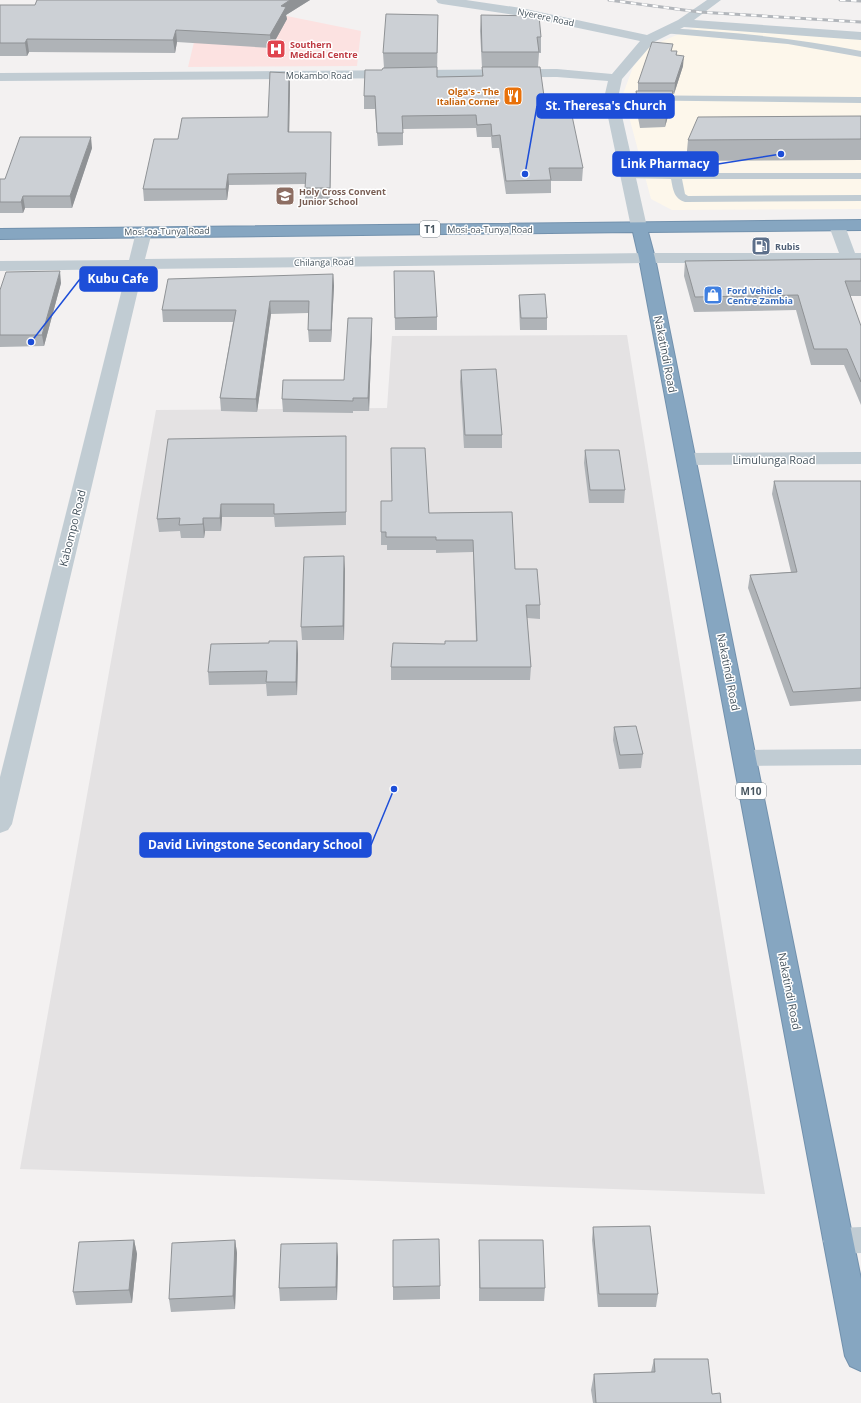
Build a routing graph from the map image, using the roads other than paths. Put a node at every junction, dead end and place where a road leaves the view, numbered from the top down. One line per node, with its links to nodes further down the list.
1 (442, 0): 6 (street, Nyerere Road)
2 (715, 0): 3 (street, Nakatindi Road)
3 (682, 23): 4 (street, Nakatindi Road); 5 (street)
4 (666, 31): 6 (street, Nakatindi Road); 7 (lane)
5 (861, 36)
6 (649, 39): 9 (street, Nakatindi Road)
7 (861, 54)
8 (0, 77): 9 (street, Mokambo Road)
9 (615, 78): 10 (street, Nakatindi Road)
10 (611, 98): 11 (lane); 12 (street, Nakatindi Road)
11 (861, 100)
12 (627, 176): 14 (lane); 18 (street, Nakatindi Road)
13 (861, 176): 14 (lane)
14 (676, 177): 15 (lane)
15 (861, 198)
16 (861, 225): 17 (highway, Mosi-oa-Tunya Road / T1)
17 (837, 226): 18 (highway, Mosi-oa-Tunya Road / T1); 22 (street)
18 (639, 227): 19 (highway, Mosi-oa-Tunya Road / T1); 21 (highway, Nakatindi Road / M10)
19 (144, 232): 20 (highway, Mosi-oa-Tunya Road / T1); 23 (street, Kabompo Road)
20 (0, 234)
21 (647, 258): 22 (street, Chilanga Road); 23 (street, Chilanga Road); 26 (highway, Nakatindi Road / M10)
22 (855, 258)
23 (135, 265): 24 (street, Chilanga Road); 29 (street, Kabompo Road)
24 (0, 266)
25 (861, 458): 26 (street, Limulunga Road)
26 (688, 459): 28 (highway, Nakatindi Road / M10)
27 (861, 757): 28 (street)
28 (745, 758): 30 (highway, Nakatindi Road / M10)
29 (0, 824)
30 (849, 1240): 31 (highway, Nakatindi Road / M10)
31 (861, 1356)

